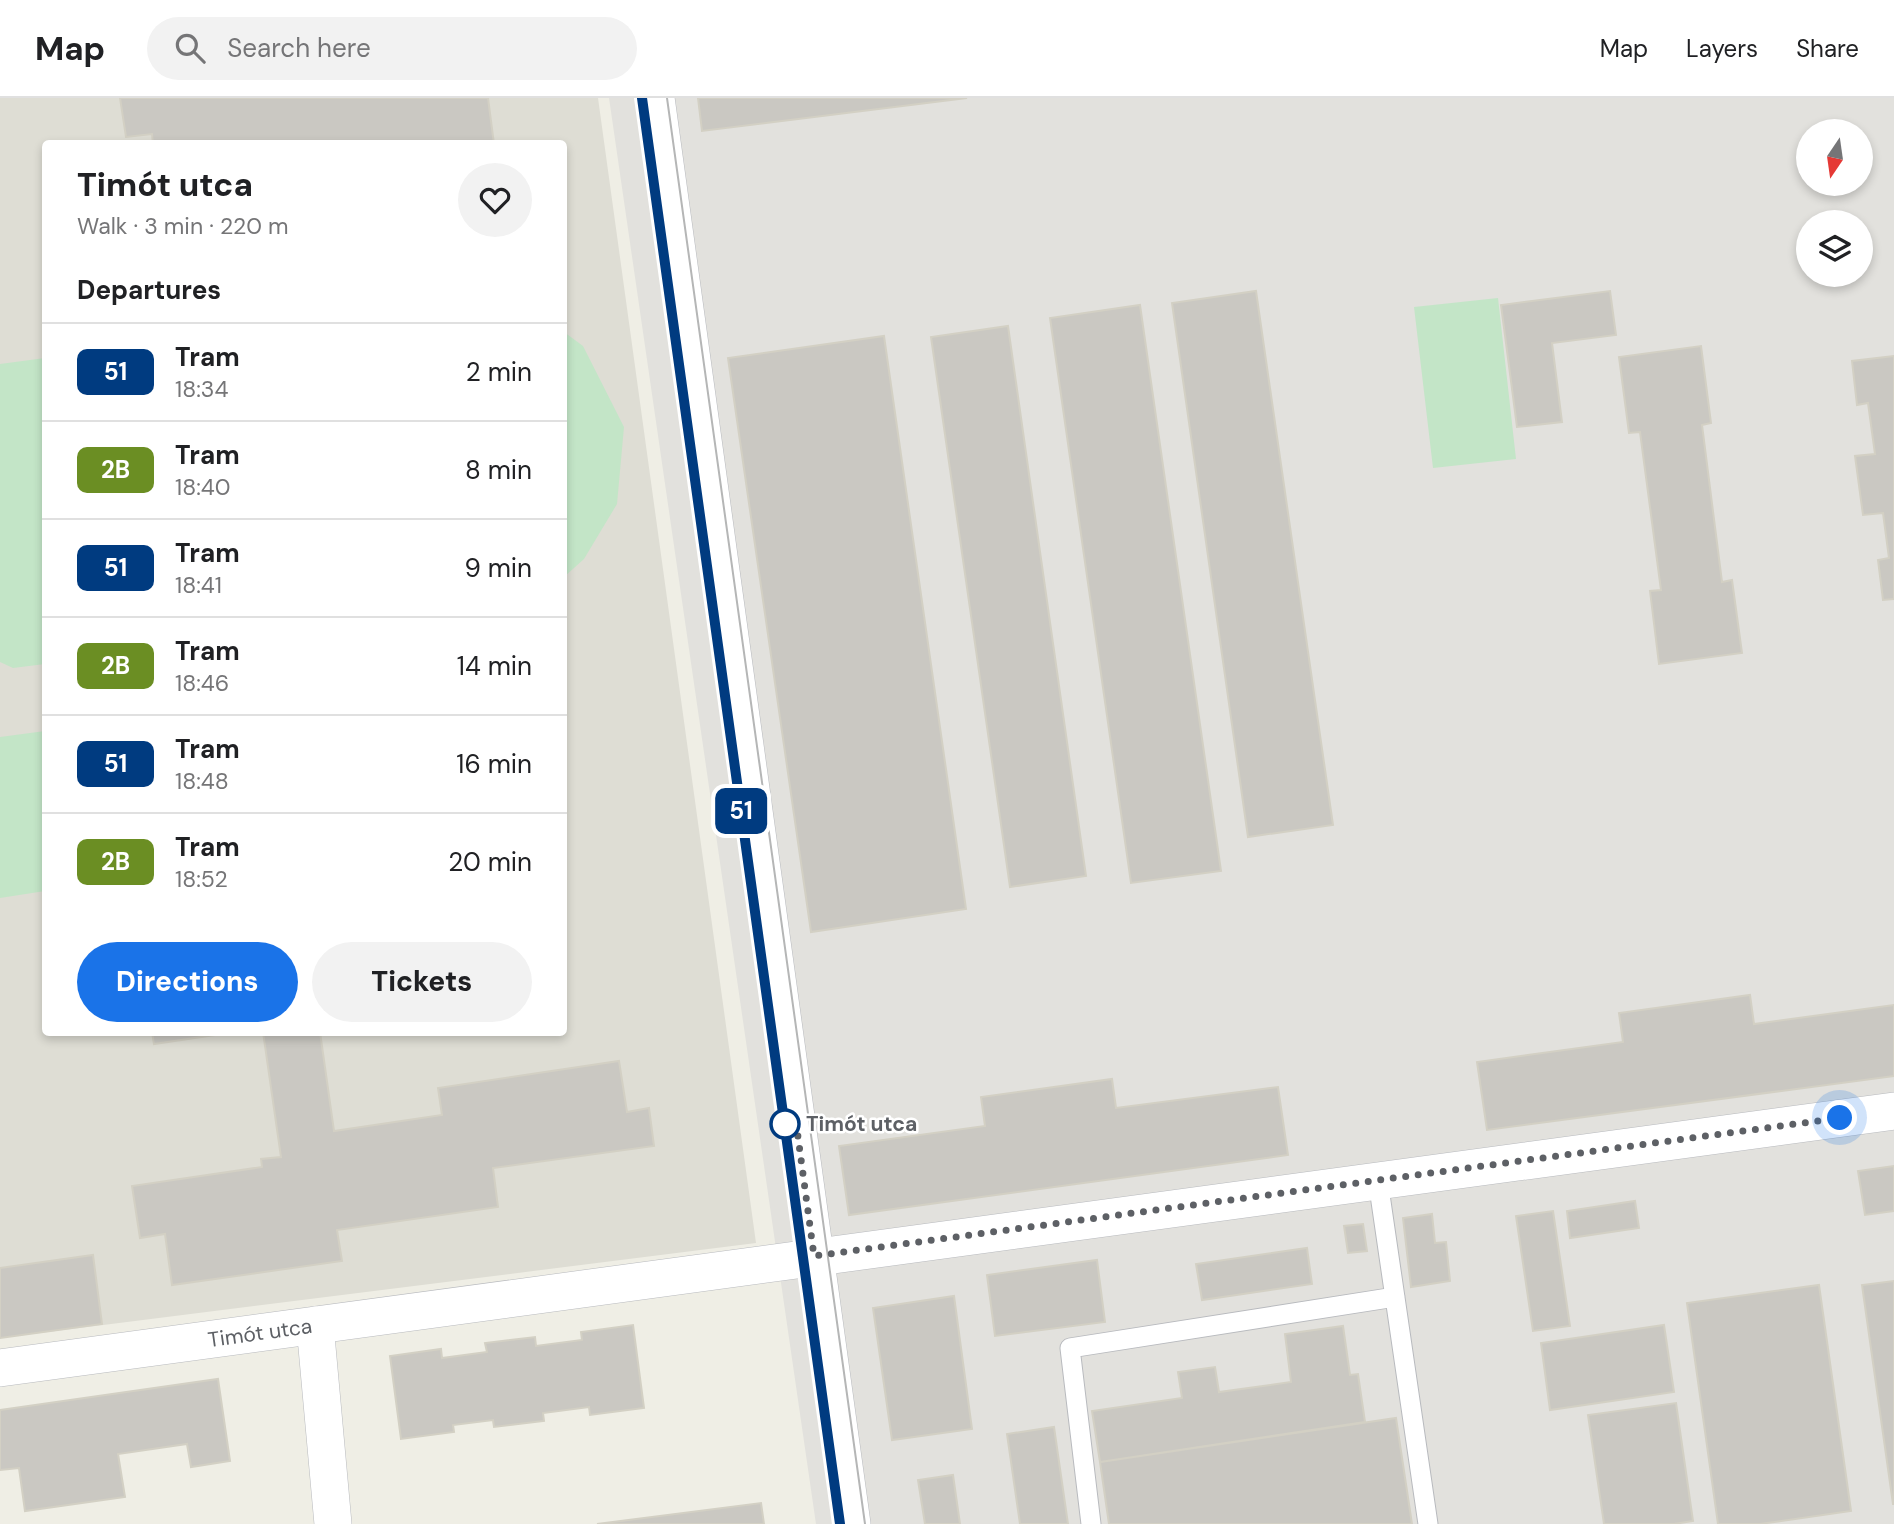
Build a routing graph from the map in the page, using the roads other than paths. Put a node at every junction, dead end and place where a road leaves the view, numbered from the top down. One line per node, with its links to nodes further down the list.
1 (656, 98): 4 (street)
2 (1894, 1111): 3 (street, Timót utca)
3 (1378, 1181): 4 (street, Timót utca); 5 (lane)
4 (814, 1256): 6 (street, Timót utca); 9 (street)
5 (1395, 1297): 10 (lane); 11 (lane)
6 (315, 1325): 7 (street, Timót utca); 8 (street)
7 (0, 1368)
8 (333, 1524)
9 (852, 1524)
10 (1091, 1524)
11 (1428, 1524)

